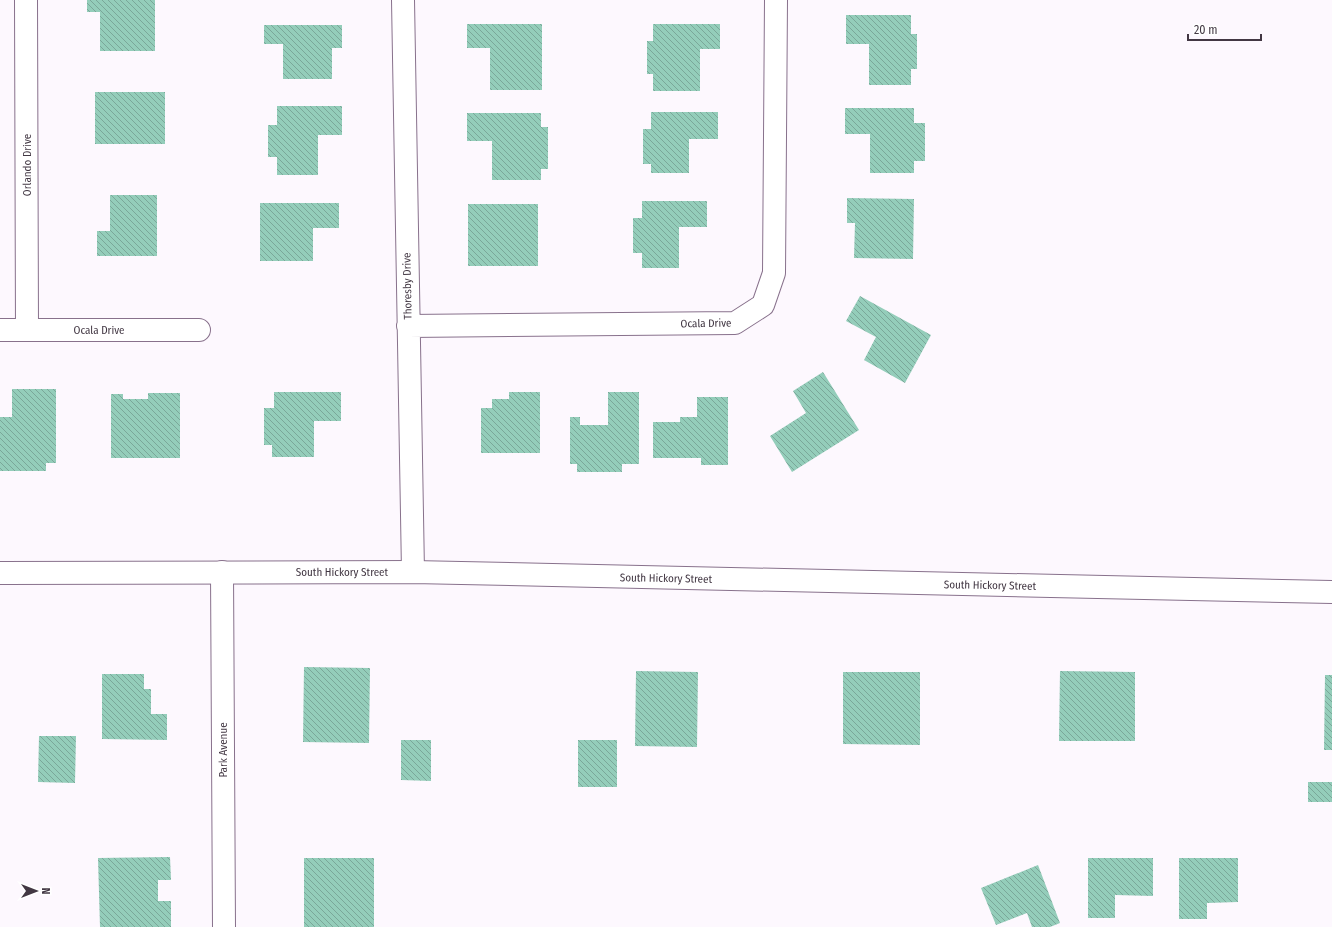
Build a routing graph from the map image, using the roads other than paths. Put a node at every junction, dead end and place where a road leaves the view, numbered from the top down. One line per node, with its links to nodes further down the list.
1 (26, 0): 6 (street, Orlando Drive)
2 (403, 0): 4 (street, Thoresby Drive)
3 (776, 0): 4 (street, Ocala Drive)
4 (408, 326): 9 (street, Thoresby Drive)
5 (0, 330): 6 (street, Ocala Drive)
6 (27, 330): 7 (street, Ocala Drive)
7 (199, 330)
8 (222, 572): 9 (street, South Hickory Street); 10 (street, South Hickory Street); 12 (street, Park Avenue)
9 (413, 572): 11 (street, South Hickory Street)
10 (0, 573)
11 (1332, 592)
12 (224, 927)

